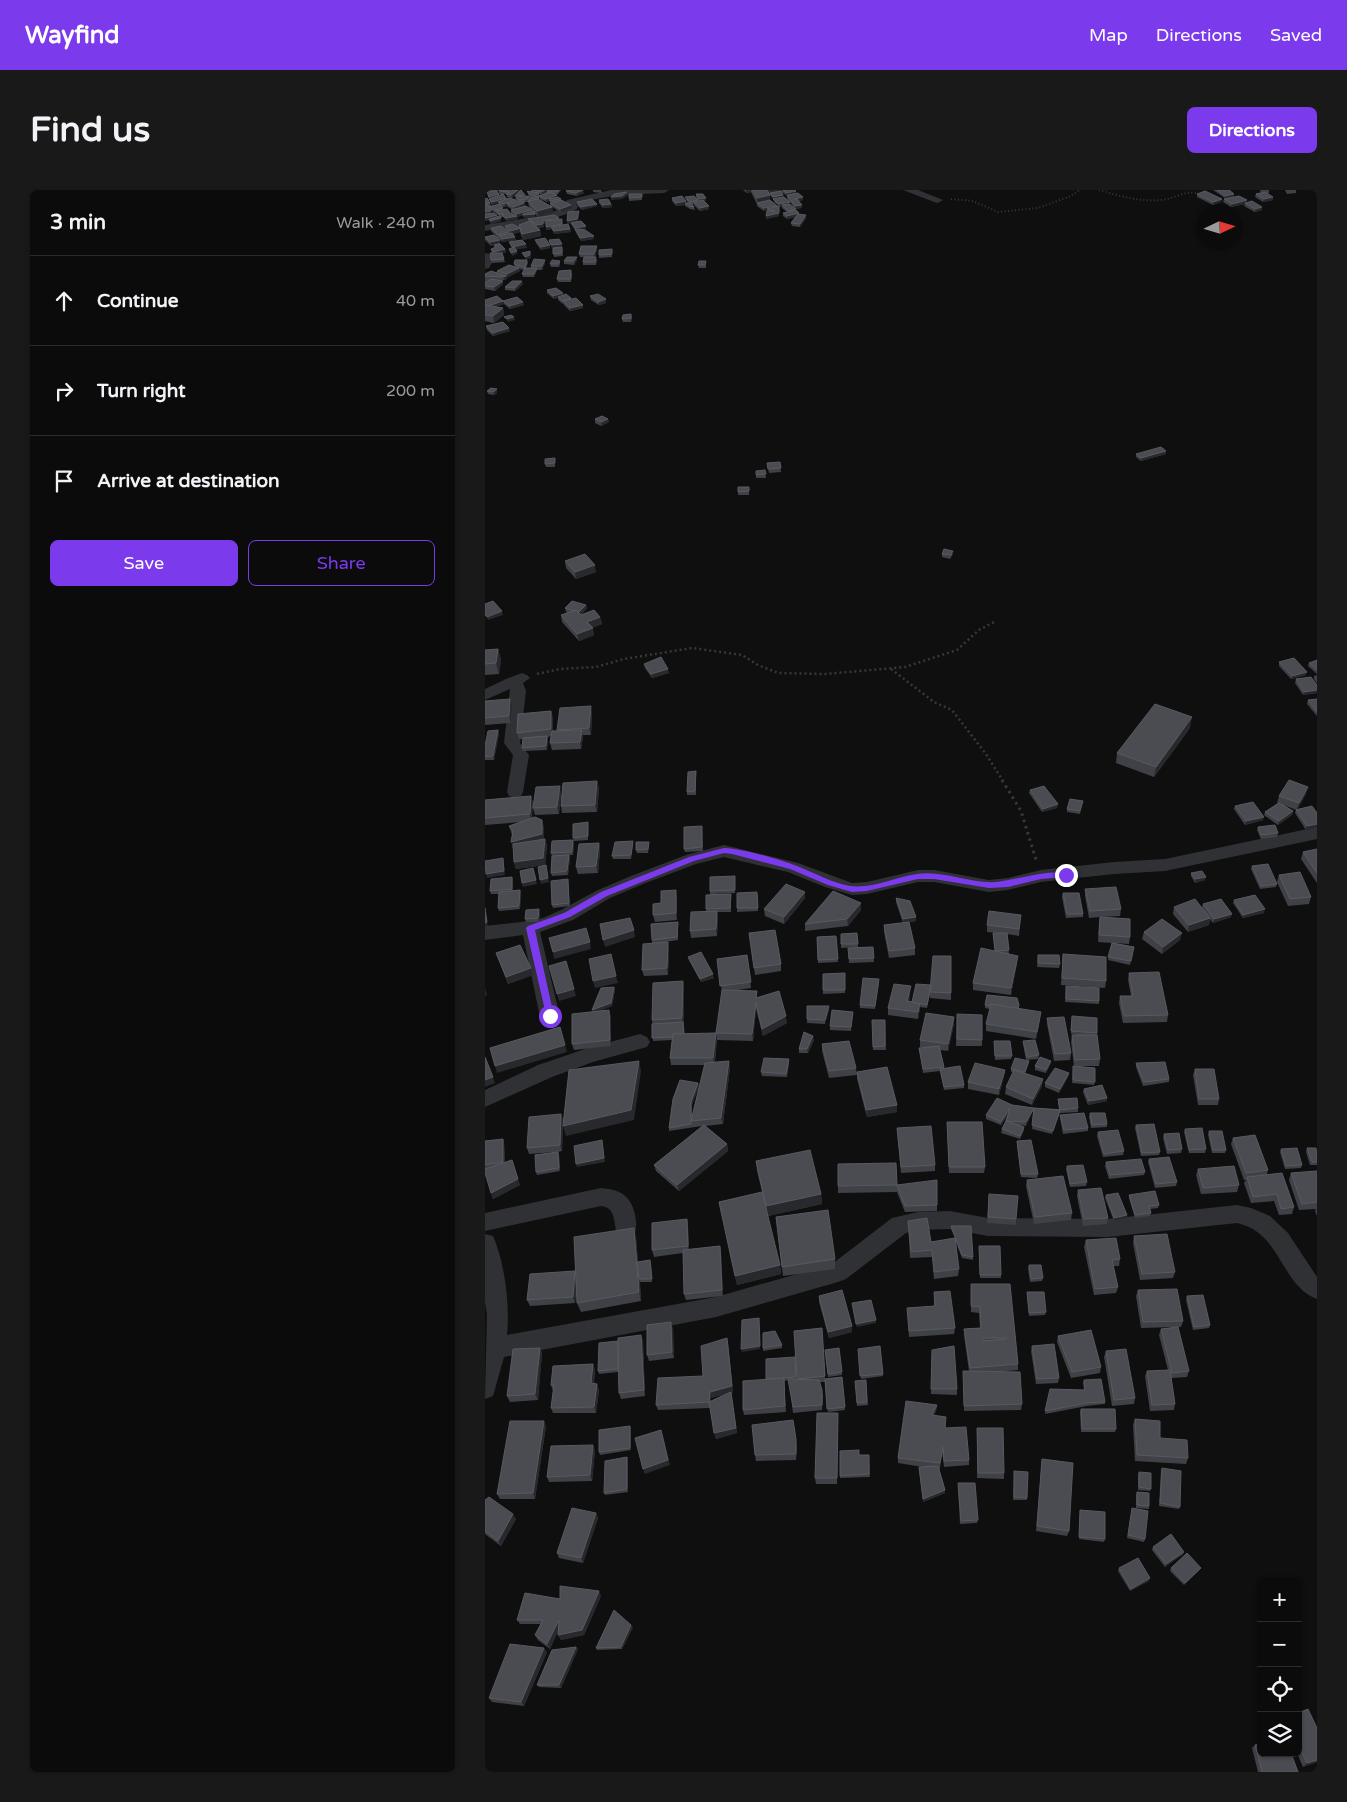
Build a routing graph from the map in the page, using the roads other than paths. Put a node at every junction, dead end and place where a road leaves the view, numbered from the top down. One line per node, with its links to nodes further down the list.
1 (664, 190): 3 (street)
2 (908, 190): 4 (street)
3 (565, 200): 5 (street)
4 (937, 200)
5 (485, 228)
6 (485, 256): 7 (street)
7 (485, 266)
8 (517, 679): 9 (street); 10 (street)
9 (485, 695)
10 (515, 792)
11 (1317, 833): 12 (street)
12 (530, 928): 13 (street); 14 (street)
13 (485, 933)
14 (550, 1016)
15 (640, 1042): 16 (street)
16 (485, 1099)
17 (485, 1222): 18 (street)
18 (626, 1230)
19 (485, 1244): 21 (street)
20 (1317, 1289): 21 (street)
21 (494, 1348): 22 (street)
22 (485, 1388)

